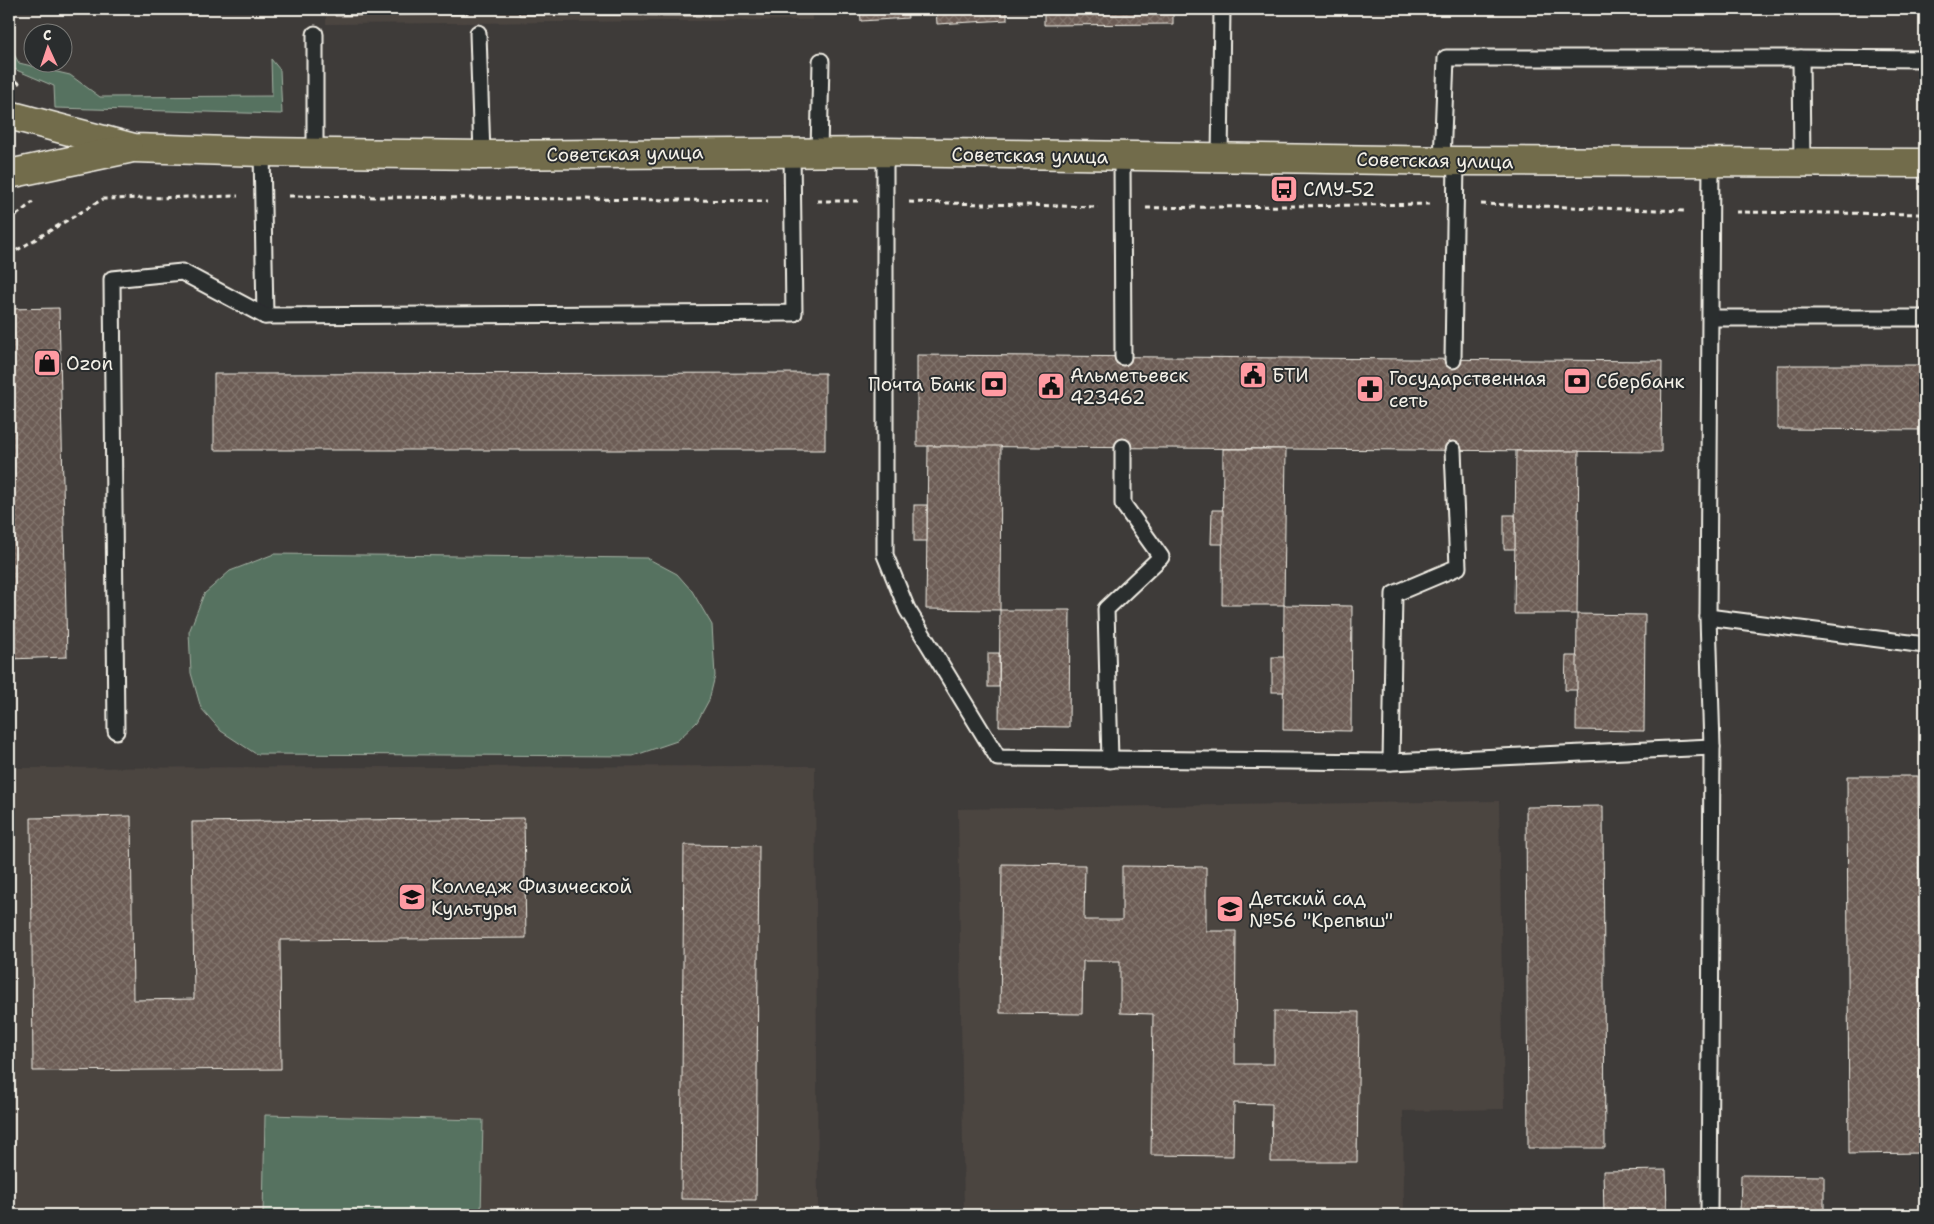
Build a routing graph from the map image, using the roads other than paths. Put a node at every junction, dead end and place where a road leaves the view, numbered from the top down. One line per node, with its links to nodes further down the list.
1 (1222, 9): 15 (lane)
2 (478, 33): 13 (lane)
3 (315, 34): 12 (lane)
4 (1801, 58): 5 (lane); 16 (lane); 18 (lane)
5 (1925, 59)
6 (821, 61): 10 (lane)
7 (9, 115): 8 (main road)
8 (134, 148): 9 (main road, Советская улица); 20 (main road)
9 (262, 152): 12 (main road, Советская улица); 21 (lane)
10 (805, 152): 11 (main road, Советская улица); 13 (main road, Советская улица); 21 (lane)
11 (885, 152): 14 (main road, Советская улица); 32 (lane)
12 (315, 153): 13 (main road, Советская улица)
13 (482, 155)
14 (1122, 157): 15 (main road, Советская улица); 24 (lane)
15 (1220, 158): 16 (main road, Советская улица)
16 (1449, 161): 17 (main road, Советская улица); 25 (lane)
17 (1711, 162): 18 (main road, Советская улица); 22 (lane)
18 (1802, 163): 19 (main road, Советская улица)
19 (1925, 163)
20 (9, 174)
21 (265, 316): 30 (lane)
22 (1711, 318): 23 (lane); 28 (lane)
23 (1925, 318)
24 (1123, 357)
25 (1453, 360)
26 (1123, 448): 32 (lane)
27 (1453, 450): 33 (lane)
28 (1708, 617): 29 (lane); 31 (lane)
29 (1925, 645)
30 (116, 731)
31 (1712, 747): 33 (lane); 34 (lane)
32 (1110, 760): 33 (lane)
33 (1392, 762)
34 (1709, 1215)

